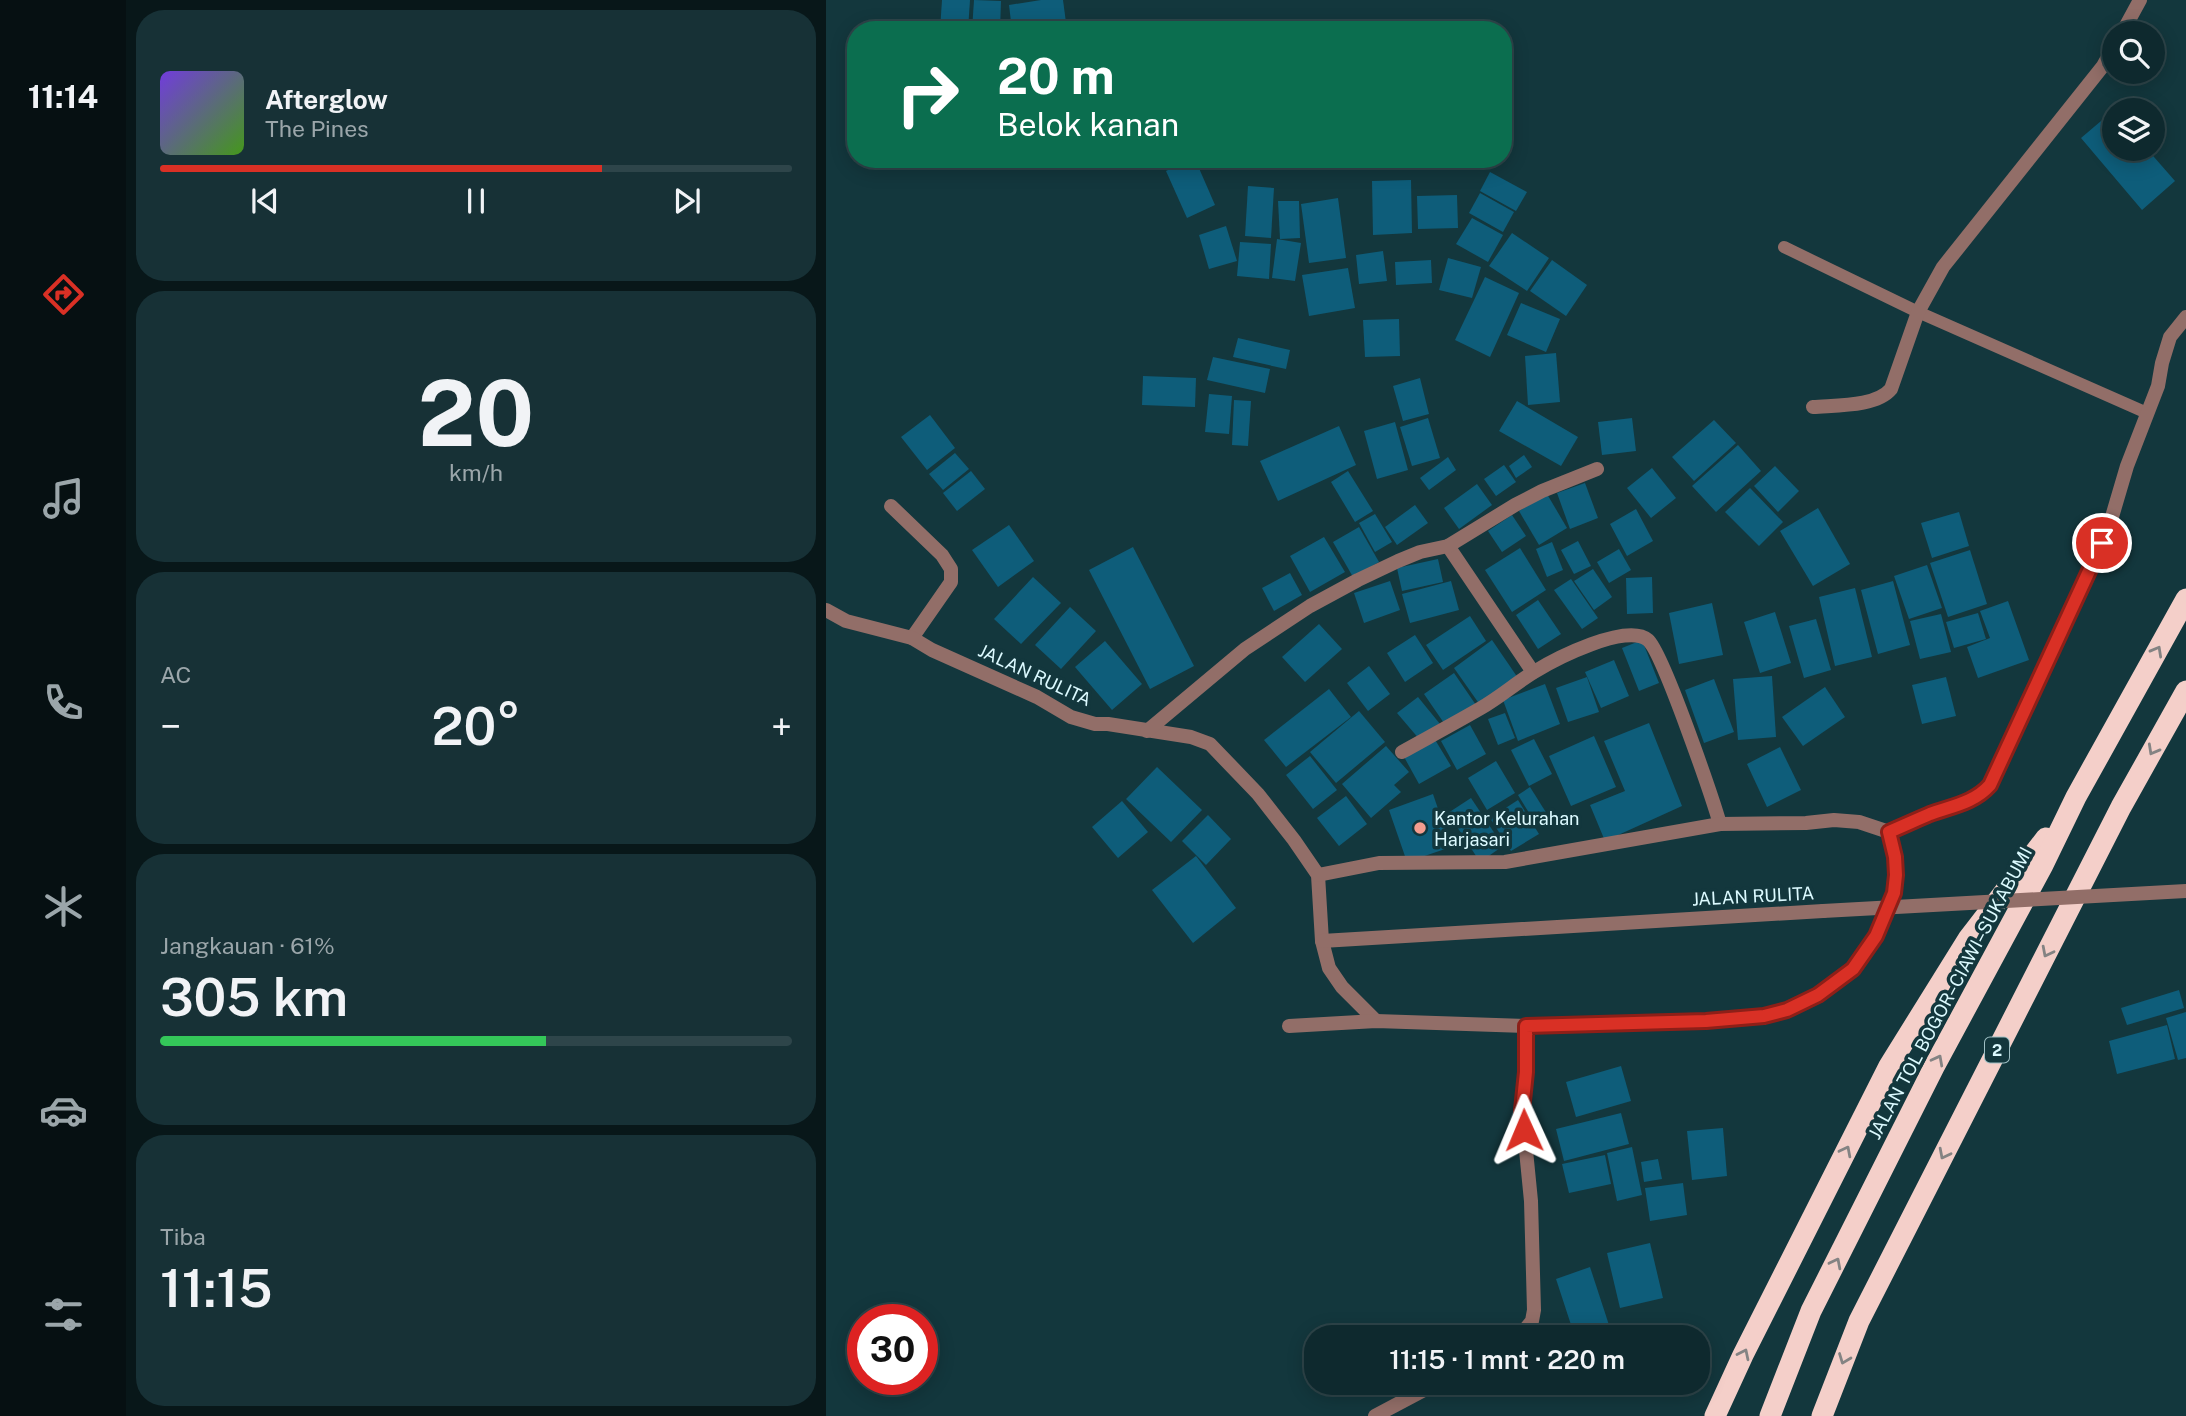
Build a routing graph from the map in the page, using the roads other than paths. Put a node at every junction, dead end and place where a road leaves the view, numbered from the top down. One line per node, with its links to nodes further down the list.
1 (2140, 0): 2 (street)
2 (2129, 21)
3 (2102, 67): 5 (street)
4 (1784, 247): 5 (lane)
5 (1918, 312): 7 (street); 8 (lane)
6 (2186, 317): 8 (street)
7 (1813, 407)
8 (2147, 413): 21 (street)
9 (1597, 469): 11 (street)
10 (891, 506): 14 (street)
11 (1448, 546): 15 (street); 17 (street)
12 (2186, 599): 19 (highway, JALAN TOL BOGOR–CIAWI–SUKABUMI, one-way to 12)
13 (826, 610): 14 (street, JALAN RULITA)
14 (912, 638): 17 (street, JALAN RULITA)
15 (1533, 672): 18 (street); 20 (street)
16 (2186, 691): 33 (highway, 2, one-way to 33)
17 (1147, 731): 22 (street, JALAN RULITA)
18 (1402, 752)
19 (2076, 797): 31 (highway, one-way to 19); 32 (highway, JALAN TOL BOGOR–CIAWI–SUKABUMI, one-way to 19)
20 (1720, 824): 21 (street); 22 (street)
21 (1889, 832): 27 (street)
22 (1318, 875): 24 (street)
23 (2186, 891): 24 (street, JALAN RULITA, bridge)
24 (1322, 941): 25 (street)
25 (1376, 1021): 26 (street); 27 (street)
26 (1289, 1026)
27 (1526, 1026): 28 (street)
28 (1529, 1325)
29 (1415, 1395): 30 (street)
30 (1375, 1416)
31 (1715, 1416)
32 (1770, 1416)
33 (1822, 1416)

